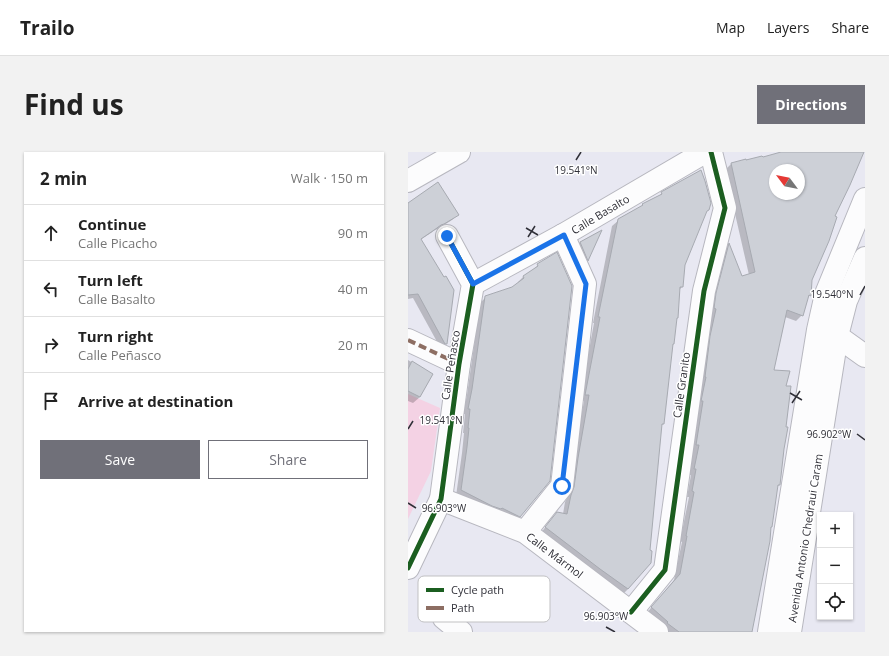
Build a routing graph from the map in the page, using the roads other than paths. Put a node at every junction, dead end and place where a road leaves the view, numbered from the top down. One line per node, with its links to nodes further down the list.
1 (459, 152): 4 (street)
2 (704, 152): 6 (street, Calle Basalto)
3 (711, 152): 17 (street, Calle Granito)
4 (408, 181)
5 (865, 199): 10 (street, Avenida Antonio Chedraui Caram)
6 (564, 235): 9 (street, Calle Basalto); 15 (street)
7 (447, 236): 9 (street)
8 (865, 258): 10 (street, Avenida Antonio Chedraui Caram)
9 (473, 284): 13 (street, Calle Peñasco)
10 (827, 333): 12 (street); 21 (street, Avenida Antonio Chedraui Caram); 22 (street, Avenida Antonio Chedraui Caram)
11 (408, 340): 13 (street)
12 (865, 356)
13 (459, 364): 14 (street, Calle Peñasco)
14 (441, 499): 15 (street, Calle Mármol); 16 (street, Calle Peñasco)
15 (525, 532): 17 (street, Calle Mármol)
16 (408, 568)
17 (631, 612): 20 (street, Calle Mármol)
18 (449, 622): 19 (street)
19 (461, 632)
20 (657, 632)
21 (769, 632)
22 (790, 632)

